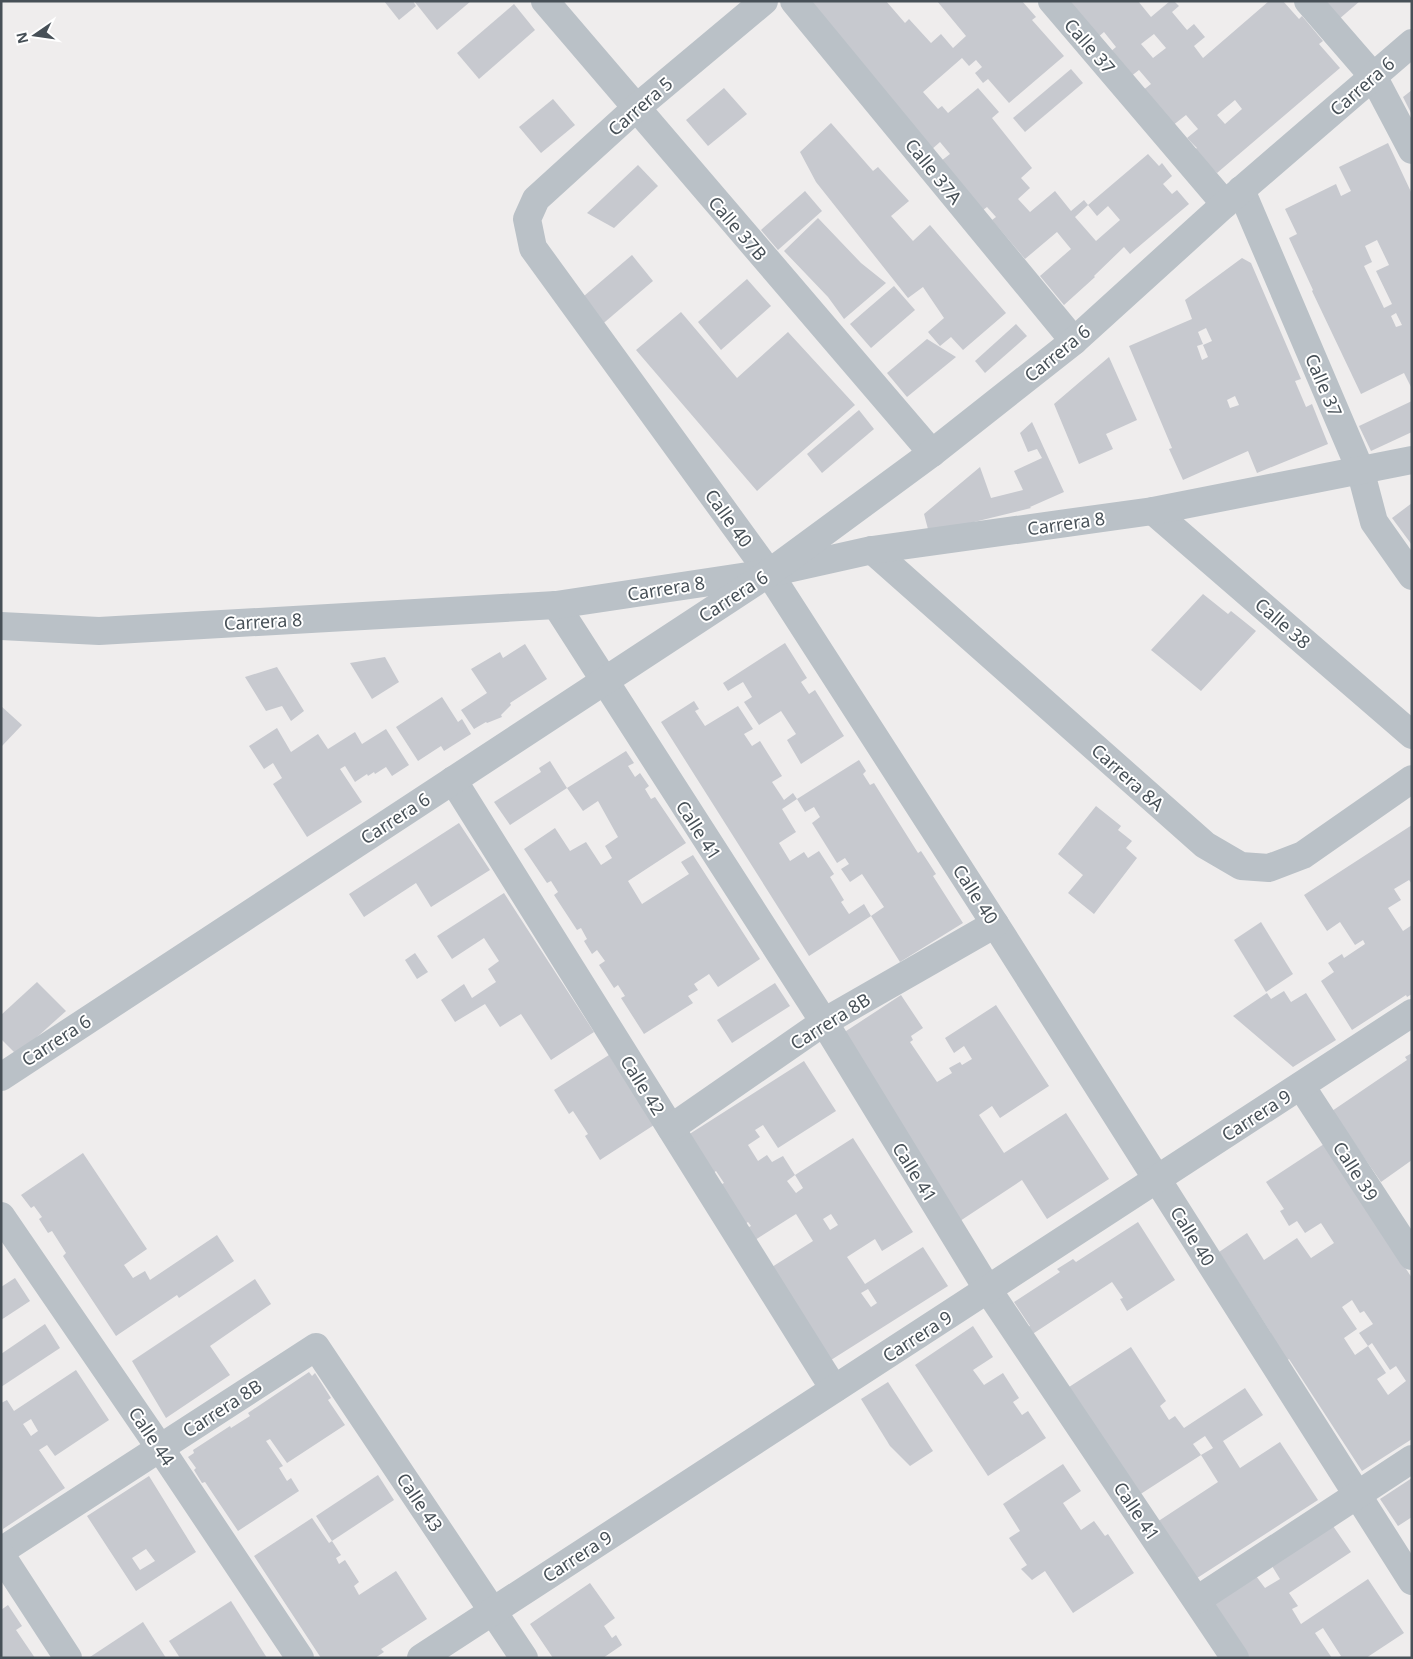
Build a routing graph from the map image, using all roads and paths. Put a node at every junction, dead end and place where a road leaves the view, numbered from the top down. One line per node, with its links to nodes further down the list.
1 (545, 1): 8 (street, Calle 37B)
2 (764, 1): 8 (street, Carrera 5)
3 (794, 1): 12 (street, Calle 37A)
4 (1052, 1): 10 (street, Calle 37)
5 (1308, 1): 7 (street)
6 (1412, 43): 7 (street, Carrera 6)
7 (1373, 76): 9 (street); 10 (street, Carrera 6)
8 (635, 109): 11 (street, Carrera 5); 13 (street, Calle 37B)
9 (1412, 150)
10 (1233, 197): 12 (street, Carrera 6); 15 (street, Calle 37)
11 (527, 219): 18 (street, Calle 40)
12 (1074, 341): 13 (street, Carrera 6)
13 (932, 453): 18 (street, Carrera 6)
14 (1412, 460): 15 (street, Carrera 8)
15 (1360, 469): 16 (street, Carrera 8); 19 (street, Calle 37)
16 (1154, 511): 17 (street, Carrera 8); 23 (street, Calle 38)
17 (872, 550): 18 (street, Carrera 8); 24 (street, Carrera 8A)
18 (769, 573): 20 (street, Carrera 8); 22 (street, Carrera 6); 26 (street, Calle 40)
19 (1412, 576)
20 (556, 605): 21 (street, Carrera 8); 22 (street, Calle 41)
21 (1, 626)
22 (603, 681): 25 (street, Carrera 6); 28 (street, Calle 41)
23 (1412, 735)
24 (1412, 778)
25 (453, 780): 29 (street, Carrera 6); 31 (street, Calle 42)
26 (995, 924): 28 (street, Carrera 8B); 32 (street, Calle 40)
27 (1412, 1013): 30 (street, Carrera 9)
28 (824, 1022): 31 (street, Carrera 8B); 35 (street, Calle 41)
29 (1, 1076)
30 (1301, 1086): 32 (street, Carrera 9); 34 (street, Calle 39)
31 (671, 1128): 37 (street, Calle 42)
32 (1157, 1180): 35 (street, Carrera 9); 40 (street, Calle 40)
33 (1, 1216): 38 (street, Calle 44)
34 (1412, 1256)
35 (988, 1290): 37 (street, Carrera 9); 44 (street, Calle 41)
36 (316, 1347): 38 (street, Carrera 8B); 45 (street, Calle 43)
37 (834, 1390): 45 (street, Carrera 9)
38 (160, 1448): 41 (street, Carrera 8B); 47 (street, Calle 44)
39 (1412, 1459): 40 (street)
40 (1356, 1494): 43 (street, Calle 40); 44 (street)
41 (1, 1551)
42 (1, 1555): 46 (street)
43 (1412, 1581)
44 (1197, 1600): 50 (street, Calle 41)
45 (493, 1611): 48 (street, Carrera 9); 49 (street, Calle 43)
46 (68, 1658)
47 (300, 1658)
48 (421, 1658)
49 (524, 1658)
50 (1236, 1658)

